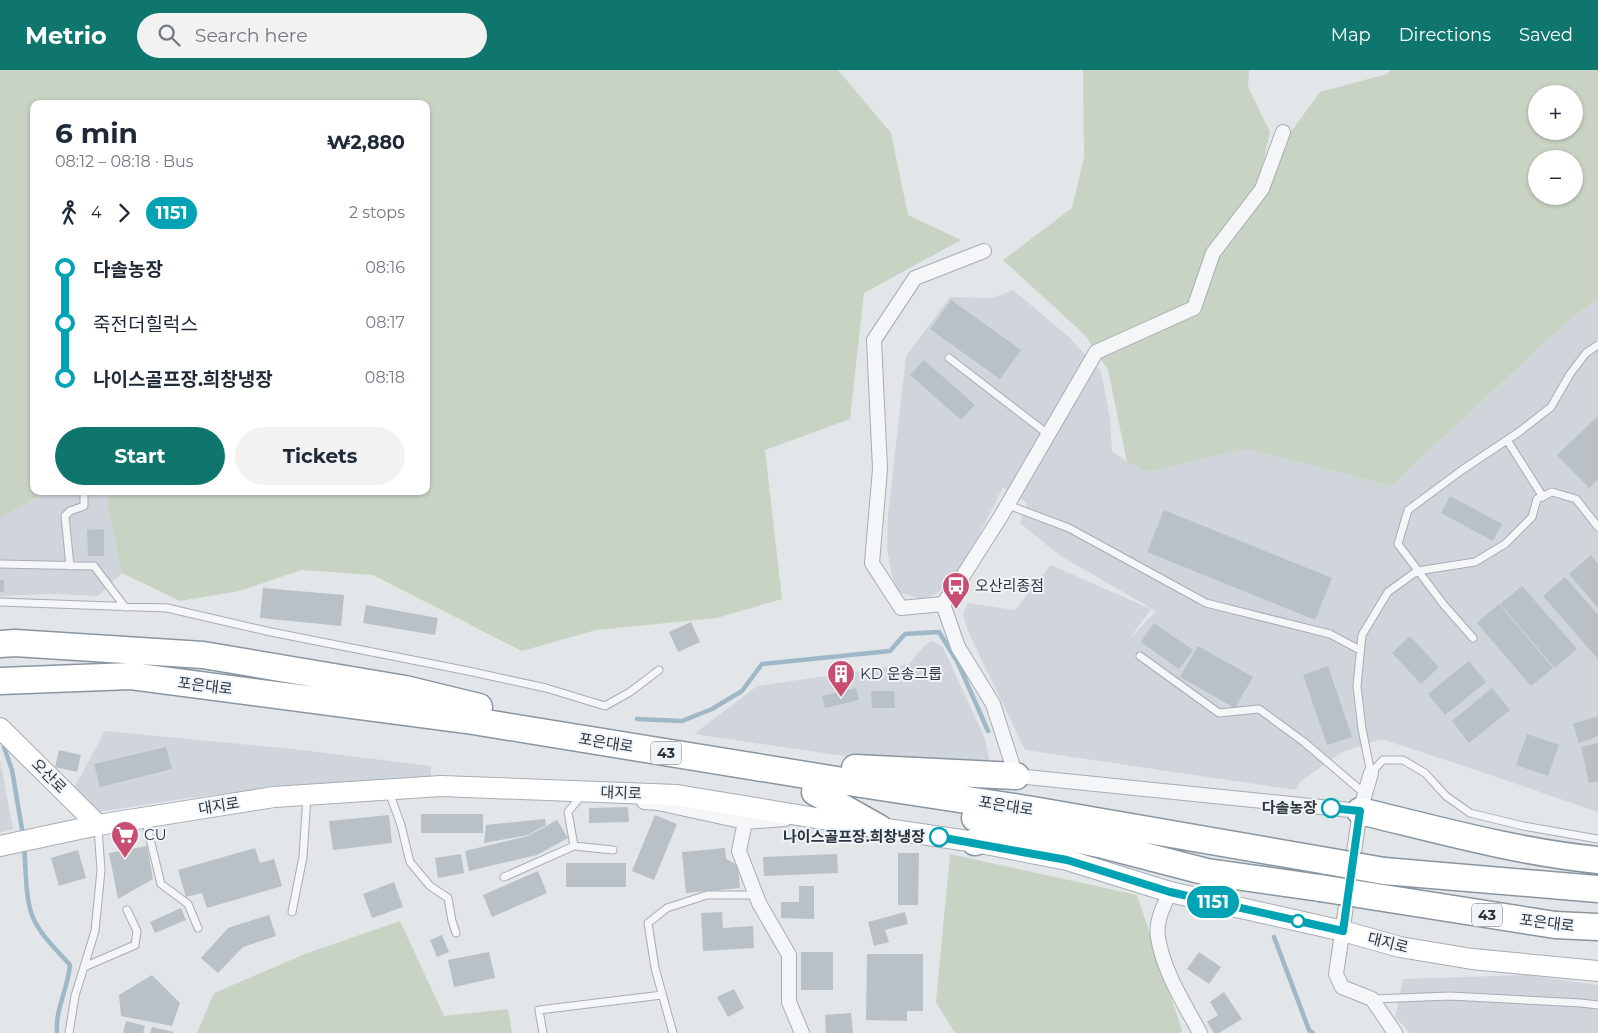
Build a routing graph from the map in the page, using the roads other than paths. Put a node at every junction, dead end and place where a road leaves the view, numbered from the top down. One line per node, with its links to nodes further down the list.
1 (1283, 132): 5 (street)
2 (984, 251): 15 (street)
3 (1598, 345): 6 (lane)
4 (949, 358): 5 (lane)
5 (1049, 434): 9 (street)
6 (1507, 440): 8 (lane); 13 (lane)
7 (84, 495): 12 (lane)
8 (1542, 497): 10 (lane); 13 (lane)
9 (1008, 505): 15 (street); 19 (lane)
10 (1598, 527)
11 (0, 564): 12 (lane)
12 (70, 566): 16 (lane)
13 (1417, 571): 17 (lane); 19 (lane)
14 (0, 602): 16 (lane)
15 (942, 604): 29 (street)
16 (125, 607): 21 (lane)
17 (1473, 638)
18 (0, 644): 23 (highway)
19 (1360, 650): 28 (lane)
20 (1140, 656): 35 (lane)
21 (659, 670)
22 (1, 687): 25 (highway, 포은대로 / 43); 32 (highway, 포은대로 / 43)
23 (524, 717): 25 (highway); 26 (highway)
24 (0, 728): 39 (main road, 오산로)
25 (563, 736): 27 (highway, 포은대로 / 43)
26 (683, 747): 27 (highway); 29 (highway)
27 (656, 751): 49 (highway, 포은대로 / 43, bridge)
28 (1371, 773): 35 (street); 42 (lane)
29 (1016, 776): 35 (street)
30 (441, 786): 31 (main road, 대지로); 34 (street, 대지로); 36 (main road, 대지로)
31 (388, 790): 33 (main road, 대지로); 57 (lane)
32 (815, 792): 40 (highway, 포은대로 / 43); 41 (highway)
33 (307, 795): 37 (main road, 대지로); 53 (lane)
34 (580, 798): 38 (street, 대지로); 45 (lane)
35 (1363, 803): 47 (highway); 56 (street)
36 (799, 816): 38 (street, 대지로); 41 (main road, 대지로)
37 (144, 818): 39 (main road, 대지로); 55 (lane)
38 (745, 822): 51 (street)
39 (98, 825): 43 (main road, 대지로); 58 (lane)
40 (1023, 827): 44 (highway); 54 (highway, 포은대로 / 43, bridge)
41 (879, 828): 44 (main road, 대지로)
42 (1598, 839)
43 (16, 842)
44 (975, 842): 50 (main road, 대지로)
45 (574, 846): 46 (lane); 48 (lane)
46 (613, 850)
47 (1598, 860)
48 (504, 877)
49 (1598, 889)
50 (1170, 892): 56 (main road, 대지로); 67 (street)
51 (755, 895): 60 (lane); 66 (street)
52 (127, 910): 58 (lane)
53 (292, 912)
54 (1598, 927)
55 (198, 928)
56 (1343, 931): 59 (main road, 대지로); 61 (street)
57 (456, 933)
58 (84, 967): 63 (lane)
59 (1598, 971)
60 (662, 995): 64 (lane); 65 (lane)
61 (1372, 999): 62 (lane); 68 (street)
62 (1598, 1005)
63 (69, 1033)
64 (544, 1033)
65 (673, 1033)
66 (802, 1033)
67 (1200, 1033)
68 (1395, 1033)

